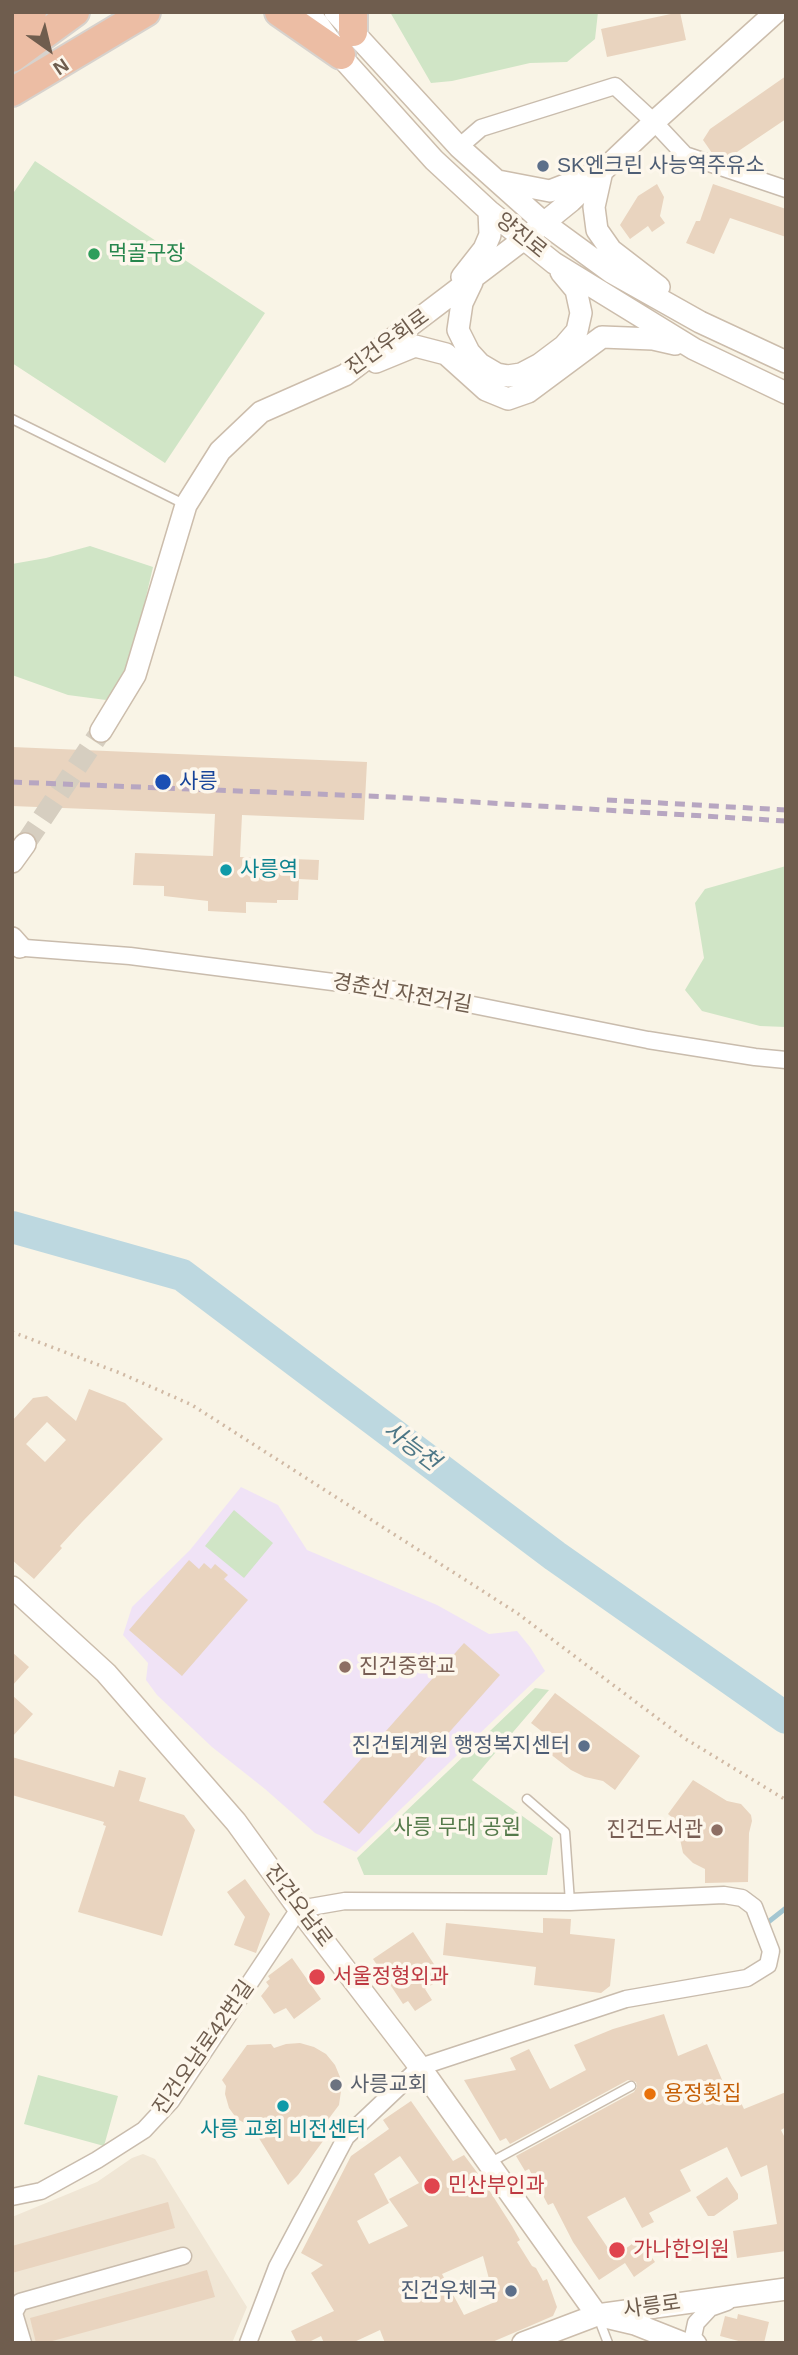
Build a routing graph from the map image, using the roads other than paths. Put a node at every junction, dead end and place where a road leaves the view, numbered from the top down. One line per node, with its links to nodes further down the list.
1 (32, 12): 7 (highway)
2 (75, 12): 9 (highway)
3 (146, 12): 10 (highway)
4 (279, 12): 8 (highway)
5 (309, 12): 8 (main road, 양진로)
6 (776, 12): 11 (main road, 진건우회로)
7 (12, 26)
8 (345, 28): 12 (main road, 양진로); 16 (main road, 양진로)
9 (12, 58)
10 (12, 92)
11 (654, 121): 12 (street); 13 (main road, 진건우회로); 15 (street)
12 (459, 148): 14 (main road, 양진로)
13 (602, 172): 14 (main road); 17 (main road, 진건우회로); 22 (main road)
14 (496, 180): 17 (main road, 양진로)
15 (786, 189)
16 (489, 211): 18 (main road, 양진로); 21 (main road)
17 (544, 223): 18 (main road, 진건우회로); 22 (main road, 양진로)
18 (524, 239): 19 (main road, 양진로); 20 (main road, 진건우회로)
19 (554, 263): 20 (main road); 23 (main road, 양진로)
20 (475, 278): 21 (main road, 진건우회로)
21 (435, 309): 25 (main road, 진건우회로)
22 (678, 310): 24 (main road, 양진로)
23 (694, 349): 25 (main road); 26 (main road, 양진로)
24 (786, 362)
25 (345, 375): 28 (main road, 진건우회로)
26 (786, 393)
27 (12, 419): 28 (lane)
28 (186, 505): 29 (main road, 진건우회로)
29 (101, 732)
30 (25, 844): 31 (main road)
31 (12, 862)
32 (15, 944): 33 (street)
33 (786, 1060)
34 (12, 1587): 37 (main road, 진건오남로)
35 (527, 1799): 36 (lane)
36 (570, 1902): 37 (street); 38 (street)
37 (299, 1909): 38 (main road, 진건오남로); 41 (street, 진건오남로42번길)
38 (420, 2067): 40 (main road, 진건오남로); 47 (street)
39 (631, 2086): 40 (lane)
40 (488, 2163): 45 (main road, 진건오남로)
41 (12, 2197)
42 (183, 2256): 46 (street)
43 (786, 2289): 44 (main road, 사릉로)
44 (757, 2291): 45 (main road, 사릉로); 51 (street)
45 (597, 2315): 48 (main road, 사릉로); 49 (lane); 50 (main road)
46 (23, 2343)
47 (248, 2343)
48 (523, 2343)
49 (608, 2343)
50 (683, 2343)
51 (698, 2343)

